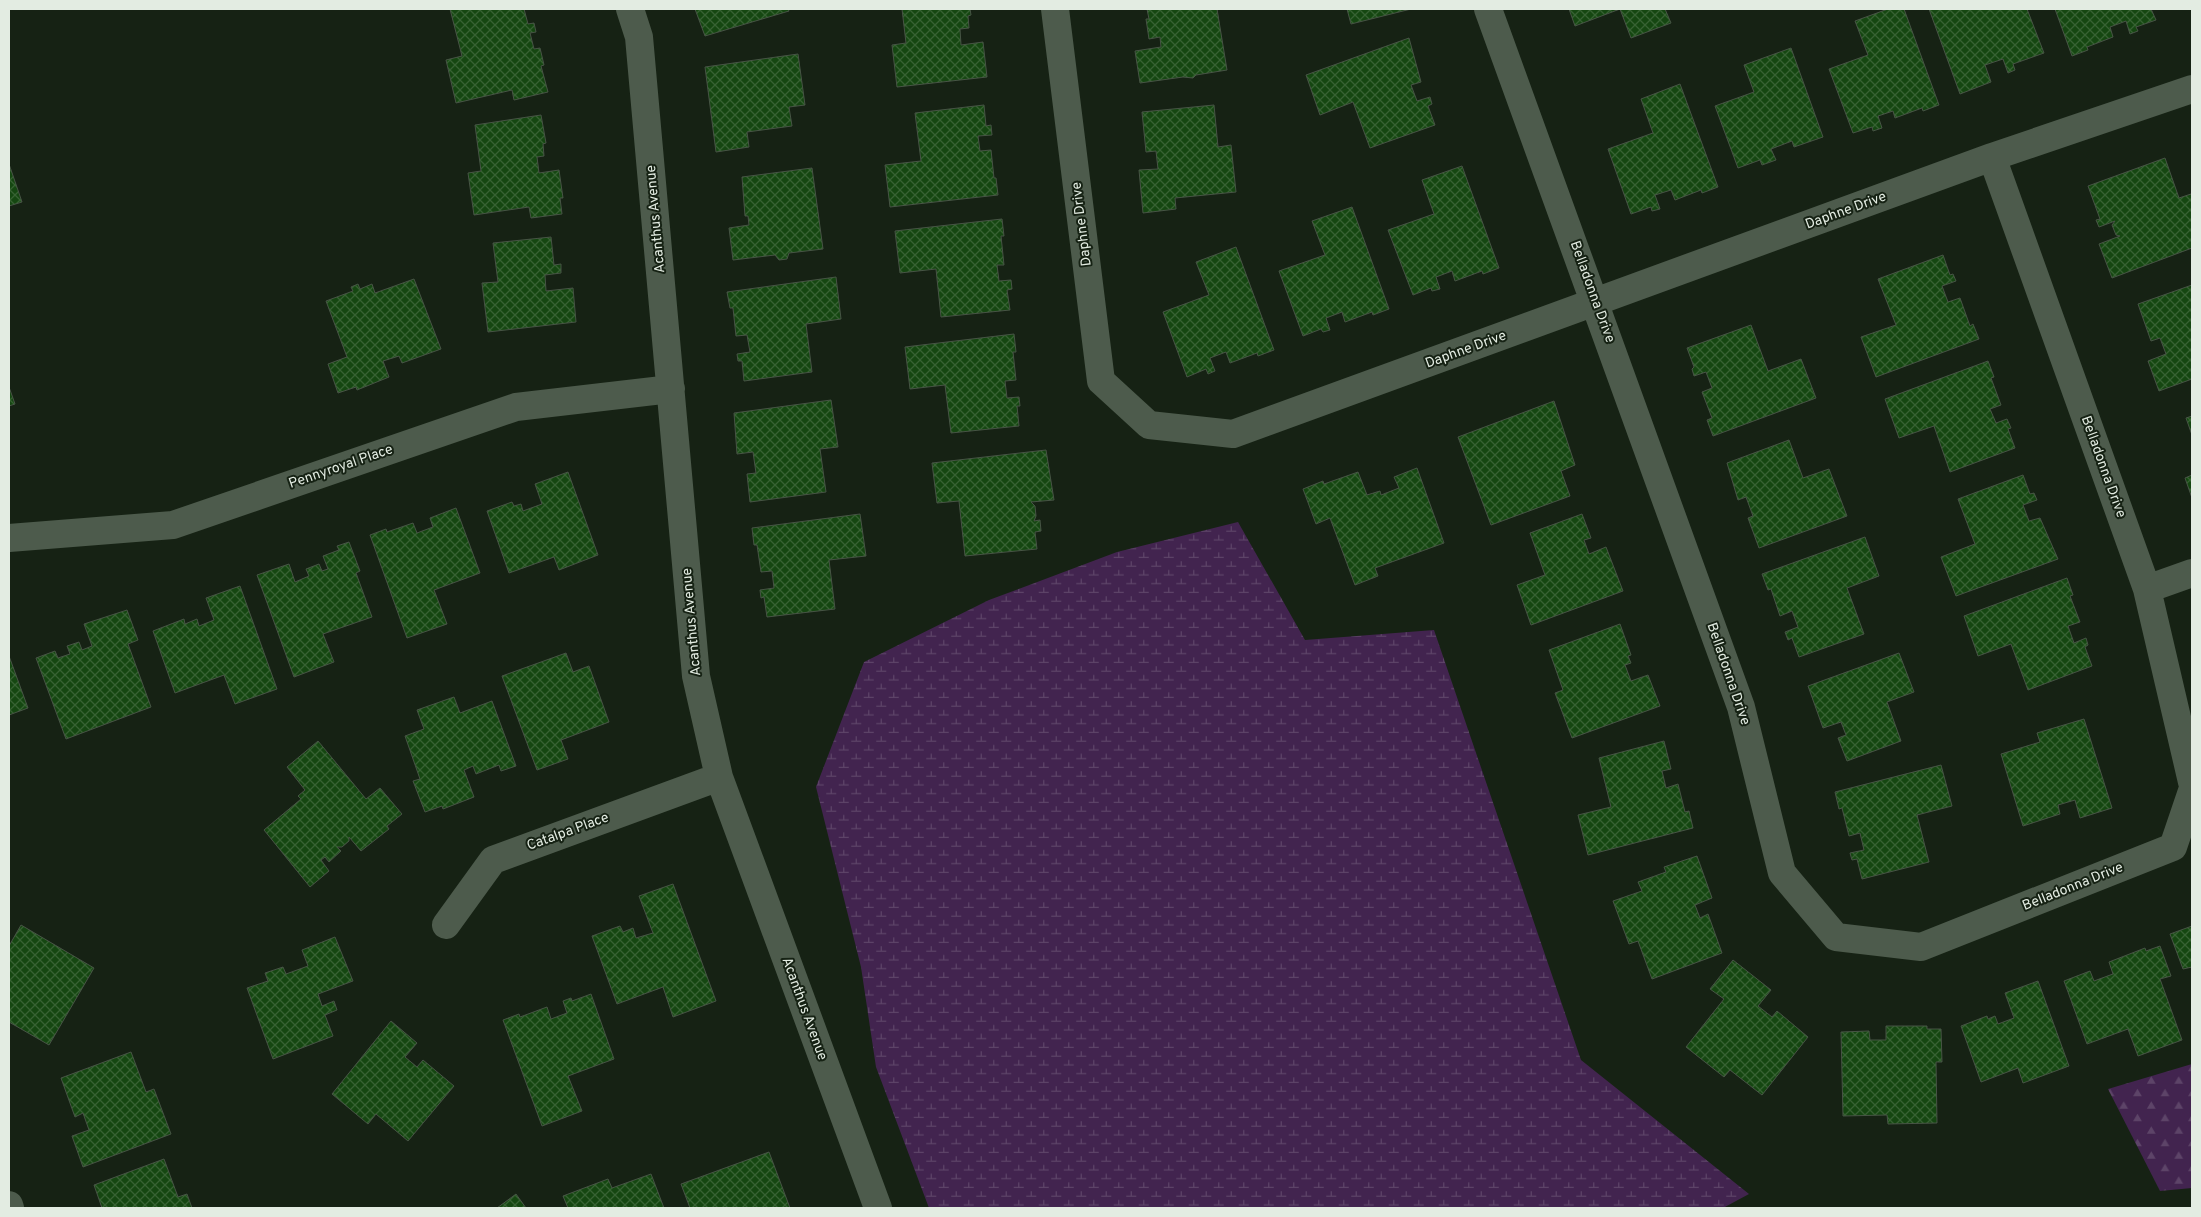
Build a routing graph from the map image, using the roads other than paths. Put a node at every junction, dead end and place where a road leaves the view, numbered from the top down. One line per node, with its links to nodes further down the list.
1 (630, 9): 7 (street, Acanthus Avenue)
2 (1056, 9): 6 (street, Daphne Drive)
3 (1488, 9): 6 (street, Belladonna Drive)
4 (2192, 89): 5 (street, Daphne Drive)
5 (1992, 157): 6 (street, Daphne Drive); 10 (street, Belladonna Drive)
6 (1596, 302): 13 (street, Belladonna Drive)
7 (672, 389): 8 (street, Pennyroyal Place); 11 (street, Acanthus Avenue)
8 (9, 538)
9 (2192, 573): 10 (street)
10 (2147, 589): 12 (street, Belladonna Drive)
11 (719, 777): 14 (street, Catalpa Place); 15 (street, Acanthus Avenue)
12 (2192, 782)
13 (2192, 790)
14 (446, 925)
15 (878, 1208)

